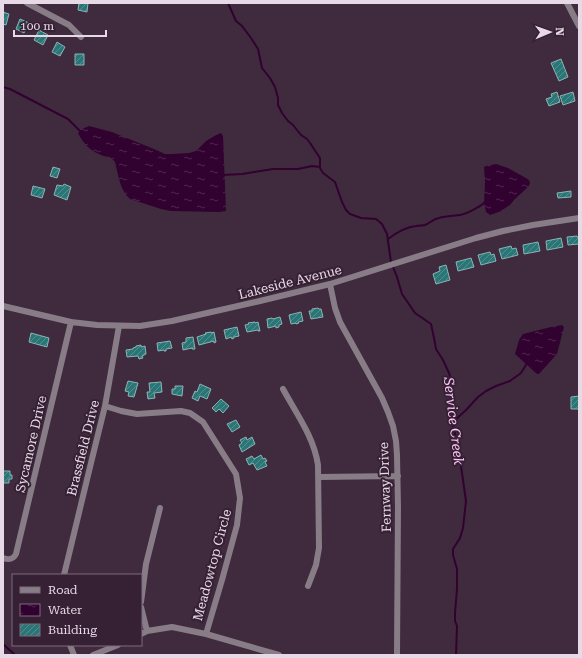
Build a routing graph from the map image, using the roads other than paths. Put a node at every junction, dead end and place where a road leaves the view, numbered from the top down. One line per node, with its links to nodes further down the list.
1 (27, 3): 3 (street)
2 (567, 3): 4 (street)
3 (38, 6): 5 (street)
4 (579, 26)
5 (81, 37)
6 (579, 218): 7 (street, Lakeside Avenue)
7 (330, 284): 10 (street, Lakeside Avenue); 13 (street, Fernway Drive)
8 (3, 306): 9 (street, Lakeside Avenue)
9 (71, 322): 10 (street, Lakeside Avenue); 16 (street, Sycamore Drive)
10 (119, 326): 12 (street, Brassfield Drive)
11 (283, 389): 14 (street)
12 (105, 406): 17 (street, Brassfield Drive); 22 (street, Meadowtop Circle)
13 (398, 476): 14 (street); 26 (street, Fernway Drive)
14 (319, 477): 18 (street)
15 (160, 508): 19 (street)
16 (3, 558)
17 (64, 574)
18 (308, 586)
19 (142, 594)
20 (142, 615): 21 (street)
21 (144, 632): 22 (street)
22 (206, 634): 25 (street)
23 (116, 646): 24 (street)
24 (93, 655)
25 (279, 655)
26 (397, 655)

